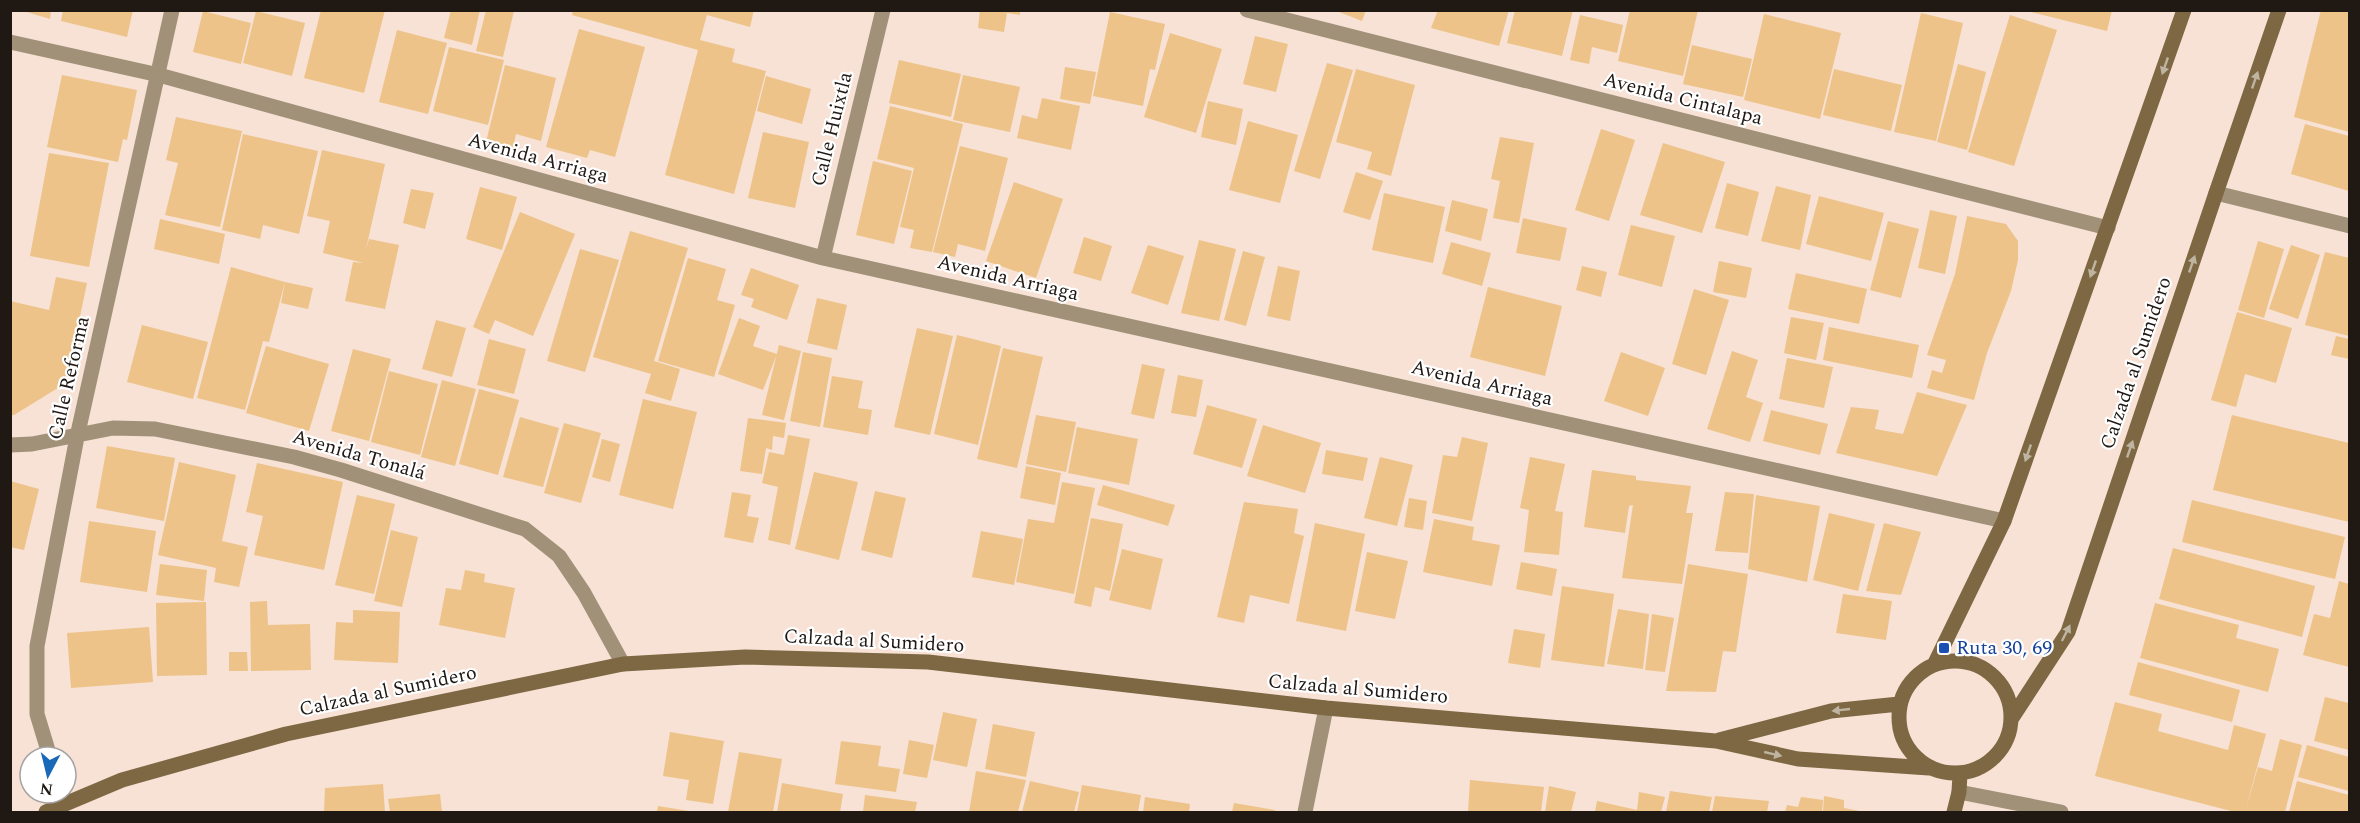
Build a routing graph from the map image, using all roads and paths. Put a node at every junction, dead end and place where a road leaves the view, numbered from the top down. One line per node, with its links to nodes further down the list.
1 (172, 10): 7 (street, Calle Reforma)
2 (883, 10): 11 (street, Calle Huixtla)
3 (1247, 10): 10 (street, Avenida Cintalapa)
4 (2184, 10): 10 (street, one-way to 10)
5 (2279, 10): 8 (street, Calzada al Sumidero, one-way to 5)
6 (10, 42): 7 (street, Avenida Arriaga)
7 (159, 75): 11 (street, Avenida Arriaga); 12 (street, Calle Reforma)
8 (2216, 193): 9 (street); 19 (street, Calzada al Sumidero, one-way to 8)
9 (2349, 225)
10 (2108, 228): 14 (street, one-way to 14)
11 (823, 258): 14 (street, Avenida Arriaga)
12 (77, 436): 13 (street, Avenida Tonalá); 15 (street, Avenida Tonalá); 21 (street, Calle Reforma)
13 (10, 445)
14 (2004, 521): 16 (street)
15 (623, 663): 18 (street, Calzada al Sumidero); 25 (street, Calzada al Sumidero)
16 (1934, 664): 17 (street); 19 (street)
17 (1899, 704): 20 (street, Calzada al Sumidero, one-way to 20); 22 (street)
18 (1326, 708): 20 (street, Calzada al Sumidero); 26 (street)
19 (2012, 718): 23 (street)
20 (1716, 741): 22 (street, Calzada al Sumidero, one-way to 22)
21 (46, 745)
22 (1929, 768): 23 (street)
23 (1960, 774): 24 (street)
24 (1959, 792): 27 (street); 28 (street)
25 (78, 794)
26 (1305, 813)
27 (1954, 813)
28 (2061, 813)

